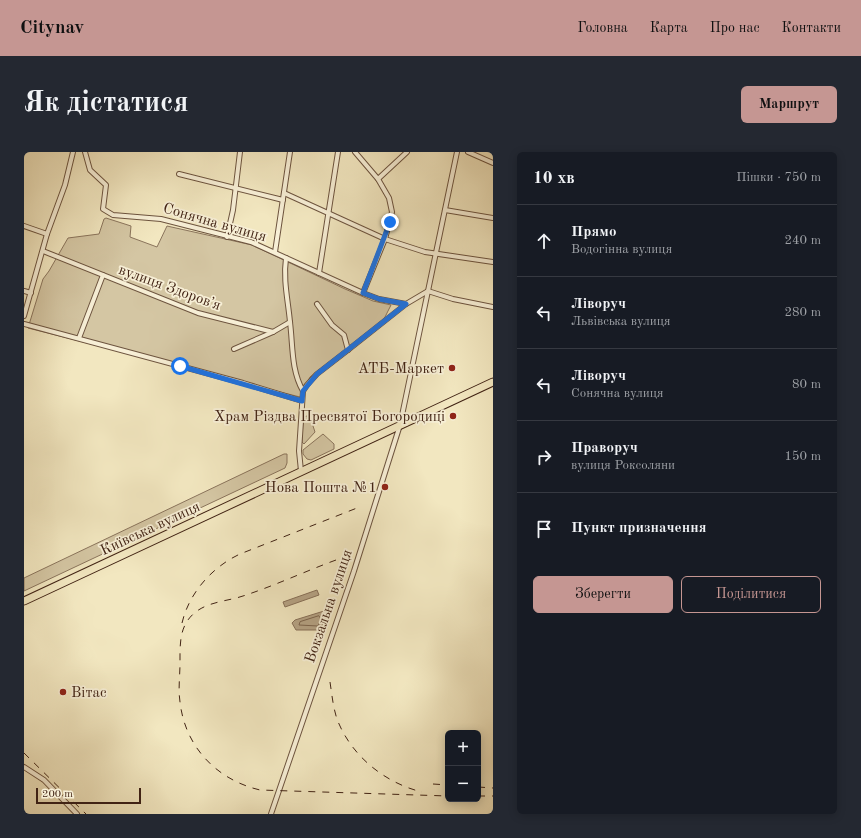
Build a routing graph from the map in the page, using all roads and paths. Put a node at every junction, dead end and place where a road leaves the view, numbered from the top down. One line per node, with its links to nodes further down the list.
1 (73, 152): 20 (street)
2 (85, 152): 21 (street, Сонячна вулиця)
3 (240, 152): 13 (street)
4 (290, 152): 14 (street)
5 (338, 152): 17 (street)
6 (354, 152): 12 (street)
7 (407, 152): 12 (street)
8 (457, 152): 16 (street, Вокзальна вулиця)
9 (468, 152): 10 (street)
10 (493, 163)
11 (179, 174): 13 (street)
12 (378, 179): 22 (street)
13 (236, 189): 15 (street); 21 (street)
14 (284, 194): 15 (street); 17 (street)
15 (283, 200): 24 (street)
16 (445, 210): 18 (street); 25 (street, Вокзальна вулиця)
17 (328, 214): 22 (street); 28 (street)
18 (493, 218)
19 (24, 226): 20 (street)
20 (47, 234): 23 (street)
21 (227, 237): 24 (street, Сонячна вулиця)
22 (385, 239): 25 (street); 33 (street)
23 (43, 251): 29 (street, вулиця Здоровʼя); 32 (street)
24 (275, 252): 26 (street, Сонячна вулиця)
25 (436, 253): 27 (street); 31 (street, Вокзальна вулиця)
26 (286, 258): 28 (street, Сонячна вулиця); 38 (street)
27 (493, 262)
28 (319, 274): 33 (street, Сонячна вулиця)
29 (103, 275): 40 (street, вулиця Здоровʼя); 41 (street)
30 (24, 291): 32 (street)
31 (428, 291): 35 (street); 36 (street); 47 (street, Вокзальна вулиця)
32 (31, 293): 37 (street)
33 (363, 293): 35 (street, Сонячна вулиця)
34 (317, 304): 43 (street)
35 (406, 304): 43 (street)
36 (493, 307)
37 (24, 316)
38 (290, 322): 40 (street); 45 (street)
39 (24, 324): 41 (street)
40 (273, 332): 42 (street)
41 (79, 338): 46 (street)
42 (234, 349)
43 (348, 350): 45 (street)
44 (493, 382): 47 (highway, Київська вулиця)
45 (303, 391): 46 (street)
46 (302, 401): 48 (street)
47 (400, 425): 48 (highway, Київська вулиця); 52 (street, Вокзальна вулиця)
48 (301, 471): 49 (highway, Київська вулиця)
49 (24, 601)
50 (24, 767): 51 (street)
51 (78, 814)
52 (271, 814)

